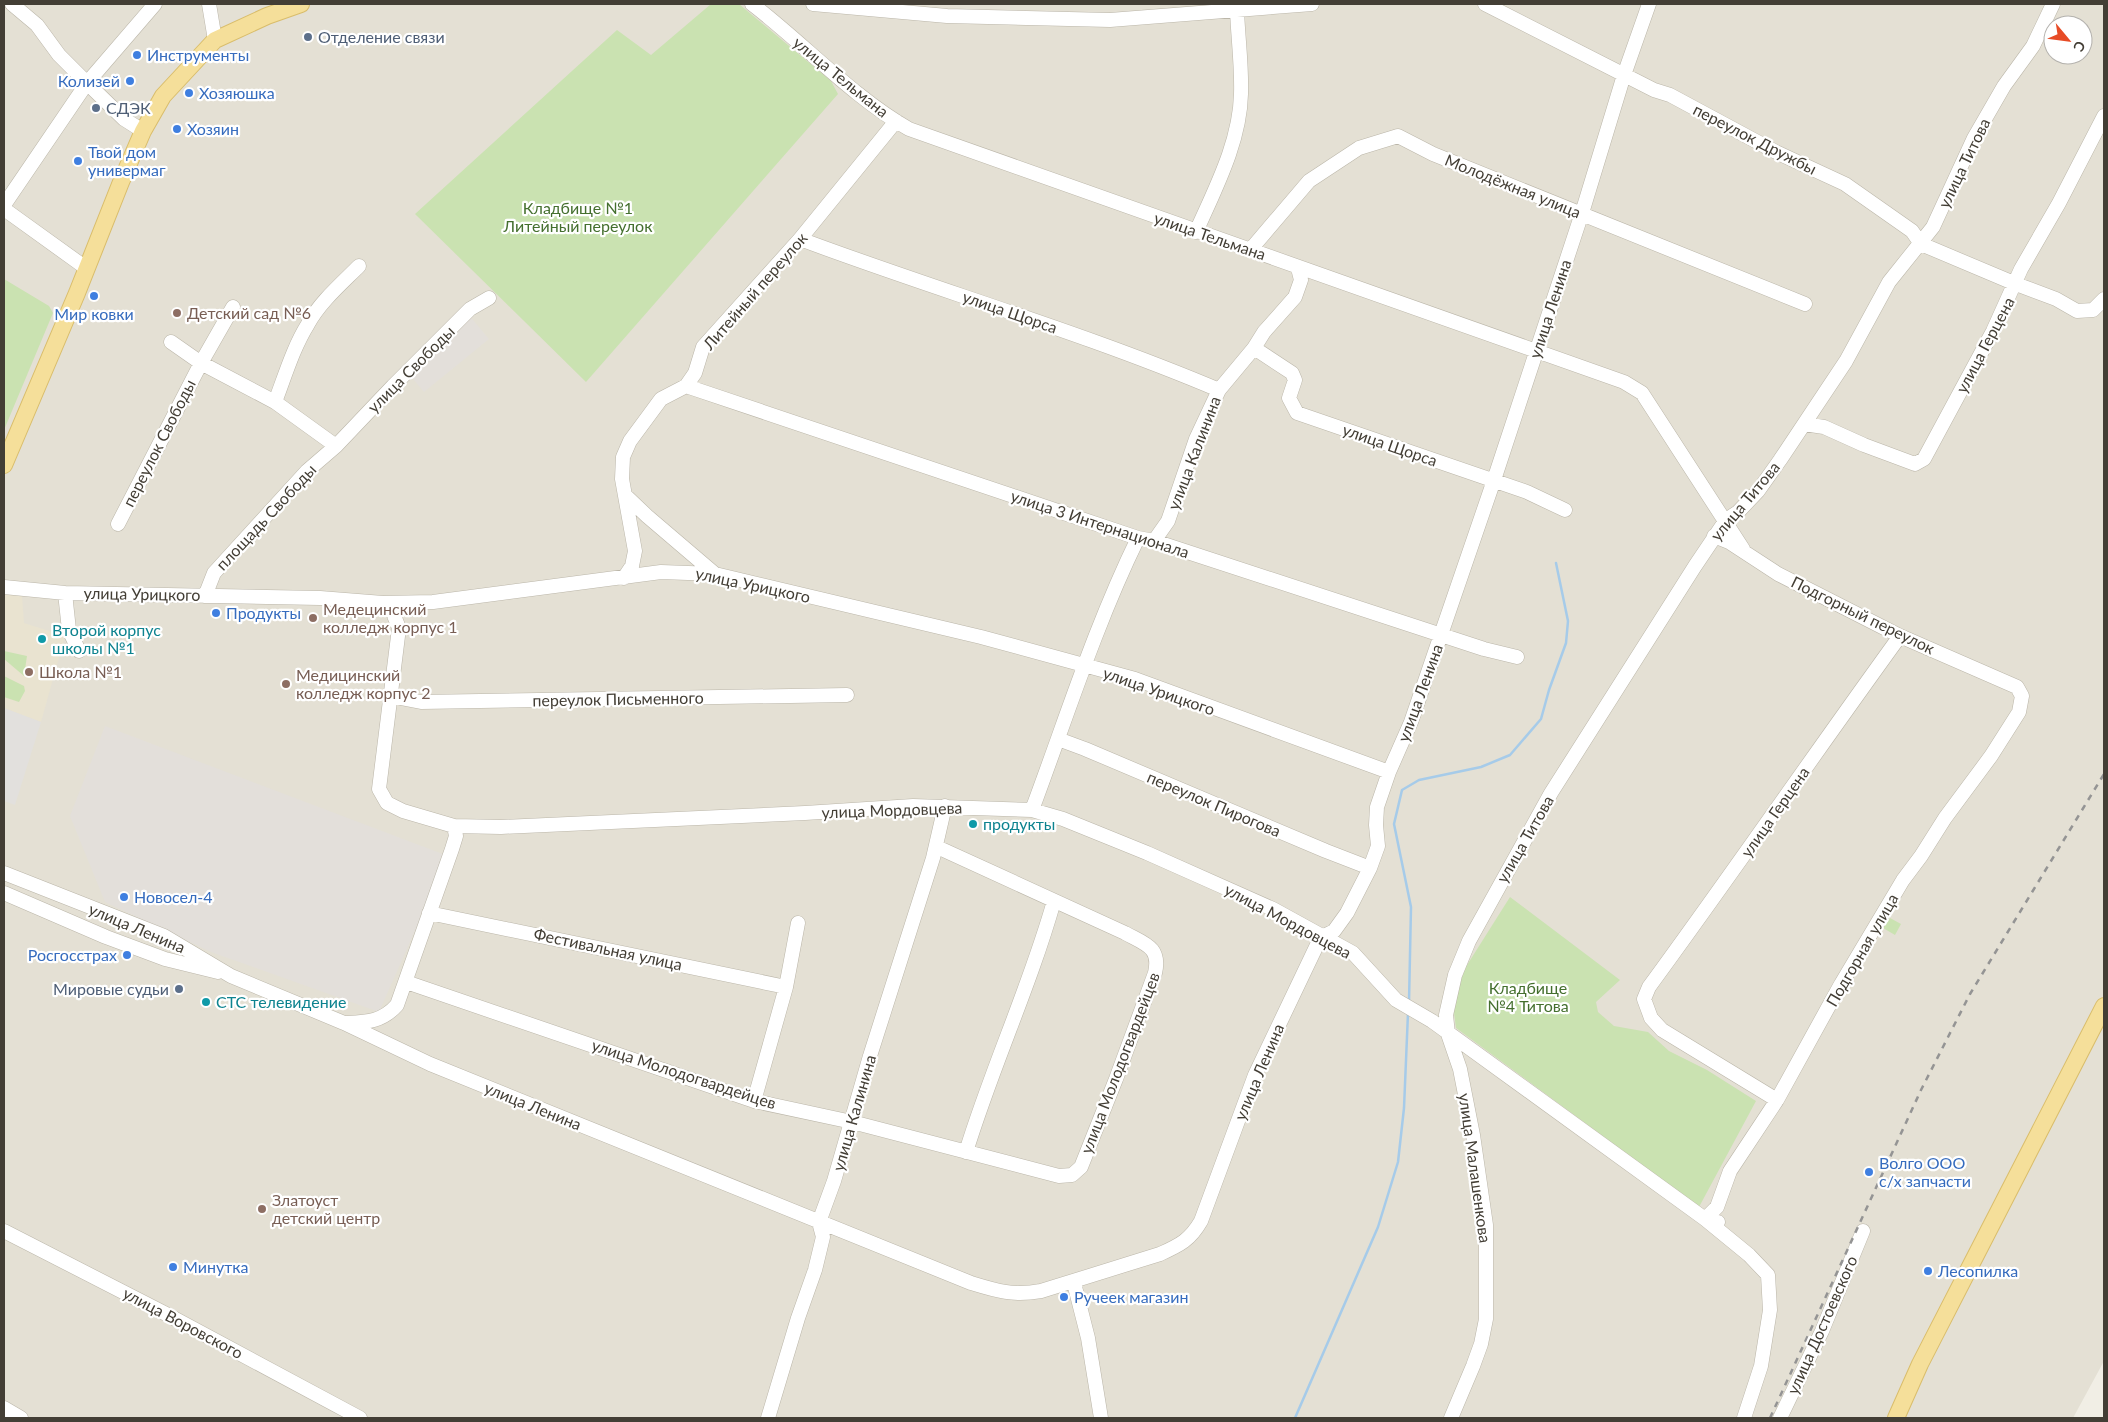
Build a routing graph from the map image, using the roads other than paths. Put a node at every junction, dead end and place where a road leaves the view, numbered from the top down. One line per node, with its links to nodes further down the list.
1 (12, 4): 14 (street)
2 (155, 4): 14 (street)
3 (208, 4): 12 (street)
4 (301, 4): 12 (main road)
5 (752, 4): 16 (street, улица Тельмана)
6 (813, 4): 11 (street)
7 (1307, 4): 11 (street)
8 (1485, 4): 13 (street, переулок Дружбы)
9 (1649, 4): 13 (street, улица Ленина)
10 (2052, 4): 22 (street, улица Титова)
11 (1237, 10): 20 (street)
12 (215, 40): 17 (main road)
13 (1624, 75): 19 (street, улица Ленина); 22 (street, переулок Дружбы)
14 (87, 83): 17 (street); 18 (street)
15 (2104, 116): 27 (street, улица Герцена)
16 (896, 121): 20 (street, улица Тельмана); 21 (street, Литейный переулок)
17 (143, 131): 25 (main road)
18 (4, 207): 25 (street)
19 (1582, 214): 23 (street, Молодёжная улица); 30 (street, Молодёжная улица); 34 (street, улица Ленина)
20 (1196, 232): 23 (street, улица Тельмана)
21 (800, 239): 36 (street, Литейный переулок); 37 (street, улица Щорса)
22 (1921, 244): 27 (street, переулок Дружбы); 39 (street, улица Титова)
23 (1251, 249): 26 (street, улица Тельмана)
24 (359, 266): 38 (street)
25 (86, 268): 41 (main road)
26 (1298, 268): 33 (street, улица Калинина); 34 (street, улица Тельмана)
27 (2016, 284): 29 (street, переулок Дружбы); 39 (street, улица Герцена)
28 (489, 298): 40 (street, улица Свободы)
29 (2104, 299)
30 (1805, 304)
31 (233, 307): 35 (street)
32 (171, 342): 35 (street, переулок Свободы)
33 (1254, 348): 37 (street, улица Калинина); 42 (street, улица Щорса)
34 (1537, 350): 42 (street, улица Ленина); 45 (street, улица Тельмана)
35 (200, 363): 38 (street, переулок Свободы); 46 (street, переулок Свободы)
36 (686, 386): 43 (street); 48 (street, улица 3 Интернационала)
37 (1219, 390): 49 (street, улица Калинина)
38 (275, 402): 40 (street, переулок Свободы)
39 (1804, 424): 45 (street, улица Титова)
40 (336, 446): 55 (street, площадь Свободы)
41 (4, 465)
42 (1494, 480): 44 (street, улица Щорса); 57 (street, улица Ленина)
43 (626, 495): 51 (street); 52 (street)
44 (1565, 510)
45 (1726, 520): 47 (street, улица Титова); 50 (street, улица Тельмана)
46 (118, 524)
47 (1714, 536): 50 (street, Подгорный переулок); 82 (street, улица Титова)
48 (1138, 538): 49 (street, улица 3 Интернационала); 61 (street)
49 (1154, 541): 57 (street, улица 3 Интернационала)
50 (1748, 556): 58 (street, Подгорный переулок)
51 (715, 574): 52 (street, улица Урицкого); 61 (street, улица Урицкого)
52 (624, 578): 56 (street, улица Урицкого)
53 (4, 587): 54 (street, улица Урицкого)
54 (65, 593): 55 (street, улица Урицкого); 59 (street)
55 (205, 596): 56 (street, улица Урицкого)
56 (383, 603): 64 (street, улица Мордовцева)
57 (1441, 636): 60 (street, улица 3 Интернационала); 66 (street, улица Ленина)
58 (1900, 636): 62 (street, Подгорный переулок); 86 (street, улица Герцена)
59 (79, 651)
60 (1517, 657)
61 (1083, 666): 65 (street); 66 (street, улица Урицкого)
62 (2017, 687): 86 (street, Подгорная улица)
63 (846, 695): 64 (street, переулок Письменного)
64 (390, 696): 69 (street, улица Мордовцева)
65 (1058, 739): 68 (street); 71 (street, переулок Пирогова)
66 (1389, 772): 71 (street, улица Ленина)
67 (945, 806): 68 (street, улица Мордовцева); 69 (street, улица Мордовцева); 70 (street, улица Калинина)
68 (1032, 810): 77 (street, улица Мордовцева)
69 (454, 826): 75 (street)
70 (937, 847): 74 (street, улица Молодогвардейцев); 88 (street, улица Калинина)
71 (1370, 868): 77 (street, улица Ленина)
72 (4, 874): 78 (street, улица Ленина)
73 (4, 893): 78 (street)
74 (1054, 901): 89 (street); 89 (street, улица Молодогвардейцев)
75 (430, 913): 79 (street); 80 (street, Фестивальная улица)
76 (798, 923): 80 (street)
77 (1322, 937): 83 (street, улица Мордовцева); 94 (street, улица Ленина)
78 (231, 976): 84 (street, улица Ленина)
79 (406, 982): 84 (street); 87 (street, улица Молодогвардейцев)
80 (786, 987): 87 (street)
81 (2104, 1006): 103 (main road)
82 (1446, 1015): 83 (street); 85 (street, улица Титова)
83 (1426, 1018): 85 (street, улица Мордовцева)
84 (344, 1023): 91 (street, улица Ленина)
85 (1448, 1034): 90 (street); 100 (street, улица Малашенкова)
86 (1777, 1100): 90 (street, Подгорная улица)
87 (754, 1101): 88 (street, улица Молодогвардейцев)
88 (852, 1122): 89 (street, улица Молодогвардейцев); 91 (street, улица Калинина)
89 (966, 1152)
90 (1711, 1220): 101 (street)
91 (819, 1222): 94 (street, улица Ленина); 98 (street, улица Калинина)
92 (4, 1231): 97 (street, улица Воровского)
93 (1864, 1231): 102 (street, улица Достоевского)
94 (1074, 1283): 99 (street)
95 (4, 1408): 96 (street)
96 (21, 1418)
97 (360, 1418)
98 (768, 1418)
99 (1101, 1418)
100 (1451, 1418)
101 (1744, 1418)
102 (1780, 1418)
103 (1896, 1418)

